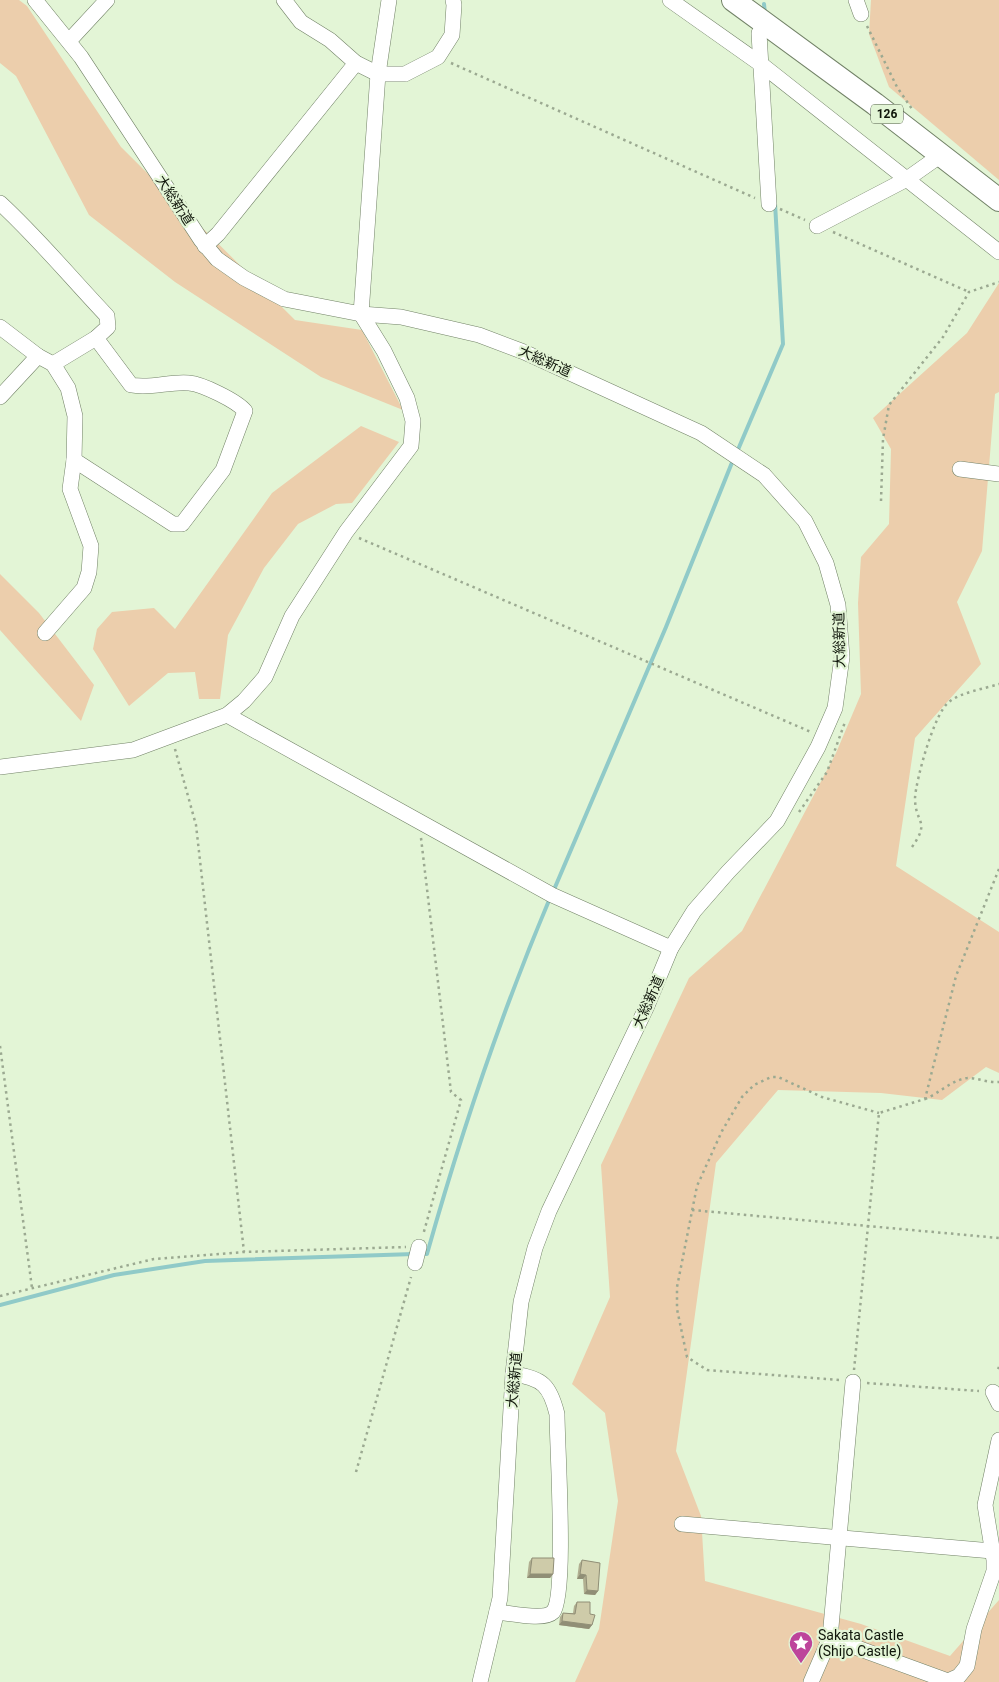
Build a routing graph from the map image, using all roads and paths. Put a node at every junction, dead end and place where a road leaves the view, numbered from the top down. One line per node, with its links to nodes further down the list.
1 (35, 0): 10 (street, 大総新道)
2 (107, 0): 10 (street)
3 (284, 0): 12 (street)
4 (389, 0): 14 (street)
5 (453, 0): 11 (street)
6 (670, 0): 13 (street)
7 (733, 0): 9 (highway, 126)
8 (858, 7): 15 (path)
9 (763, 27): 13 (street); 16 (highway, 126)
10 (69, 40): 22 (street, 大総新道)
11 (438, 57): 14 (street); 20 (path)
12 (356, 63): 14 (street); 22 (street)
13 (762, 65): 17 (street); 20 (street)
14 (378, 74): 26 (street)
15 (913, 111)
16 (941, 155): 17 (street); 18 (highway, 126)
17 (907, 179): 21 (street); 23 (street)
18 (999, 200)
19 (0, 203): 28 (street)
20 (769, 204): 21 (path)
21 (818, 226): 25 (path)
22 (206, 246): 26 (street, 大総新道)
23 (999, 252)
24 (999, 282): 25 (path)
25 (969, 292): 35 (path)
26 (361, 314): 36 (street); 42 (street, 大総新道)
27 (0, 327): 29 (street)
28 (96, 338): 30 (street); 32 (street)
29 (38, 356): 30 (street); 31 (street)
30 (53, 364): 32 (street)
31 (0, 397)
32 (74, 460): 37 (street)
33 (960, 469): 34 (street)
34 (999, 474)
35 (881, 501)
36 (346, 532): 39 (street); 42 (path)
37 (45, 633)
38 (999, 684): 46 (path)
39 (228, 715): 41 (street); 45 (street)
40 (848, 715): 44 (path)
41 (171, 736): 43 (street); 56 (path)
42 (822, 737): 48 (street, 大総新道)
43 (0, 767)
44 (795, 817)
45 (419, 822): 48 (street); 55 (path)
46 (912, 848)
47 (999, 869): 51 (path)
48 (671, 948): 60 (street, 大総新道)
49 (0, 1046): 58 (path)
50 (999, 1082): 51 (path)
51 (925, 1099): 52 (path)
52 (878, 1113): 53 (path); 61 (path)
53 (691, 1210): 54 (path); 61 (path)
54 (999, 1238)
55 (419, 1247): 56 (path); 57 (street)
56 (244, 1252): 58 (path)
57 (415, 1263): 64 (path)
58 (32, 1288): 59 (path)
59 (0, 1296)
60 (513, 1374): 68 (street, 大総新道); 68 (street)
61 (853, 1382): 62 (path); 66 (street)
62 (996, 1398)
63 (999, 1440): 67 (street)
64 (356, 1472)
65 (682, 1524): 66 (street)
66 (839, 1536): 67 (street); 69 (street)
67 (992, 1551): 69 (street)
68 (497, 1612): 70 (street, 大総新道)
69 (830, 1638): 71 (street)
70 (480, 1682)
71 (811, 1682)

